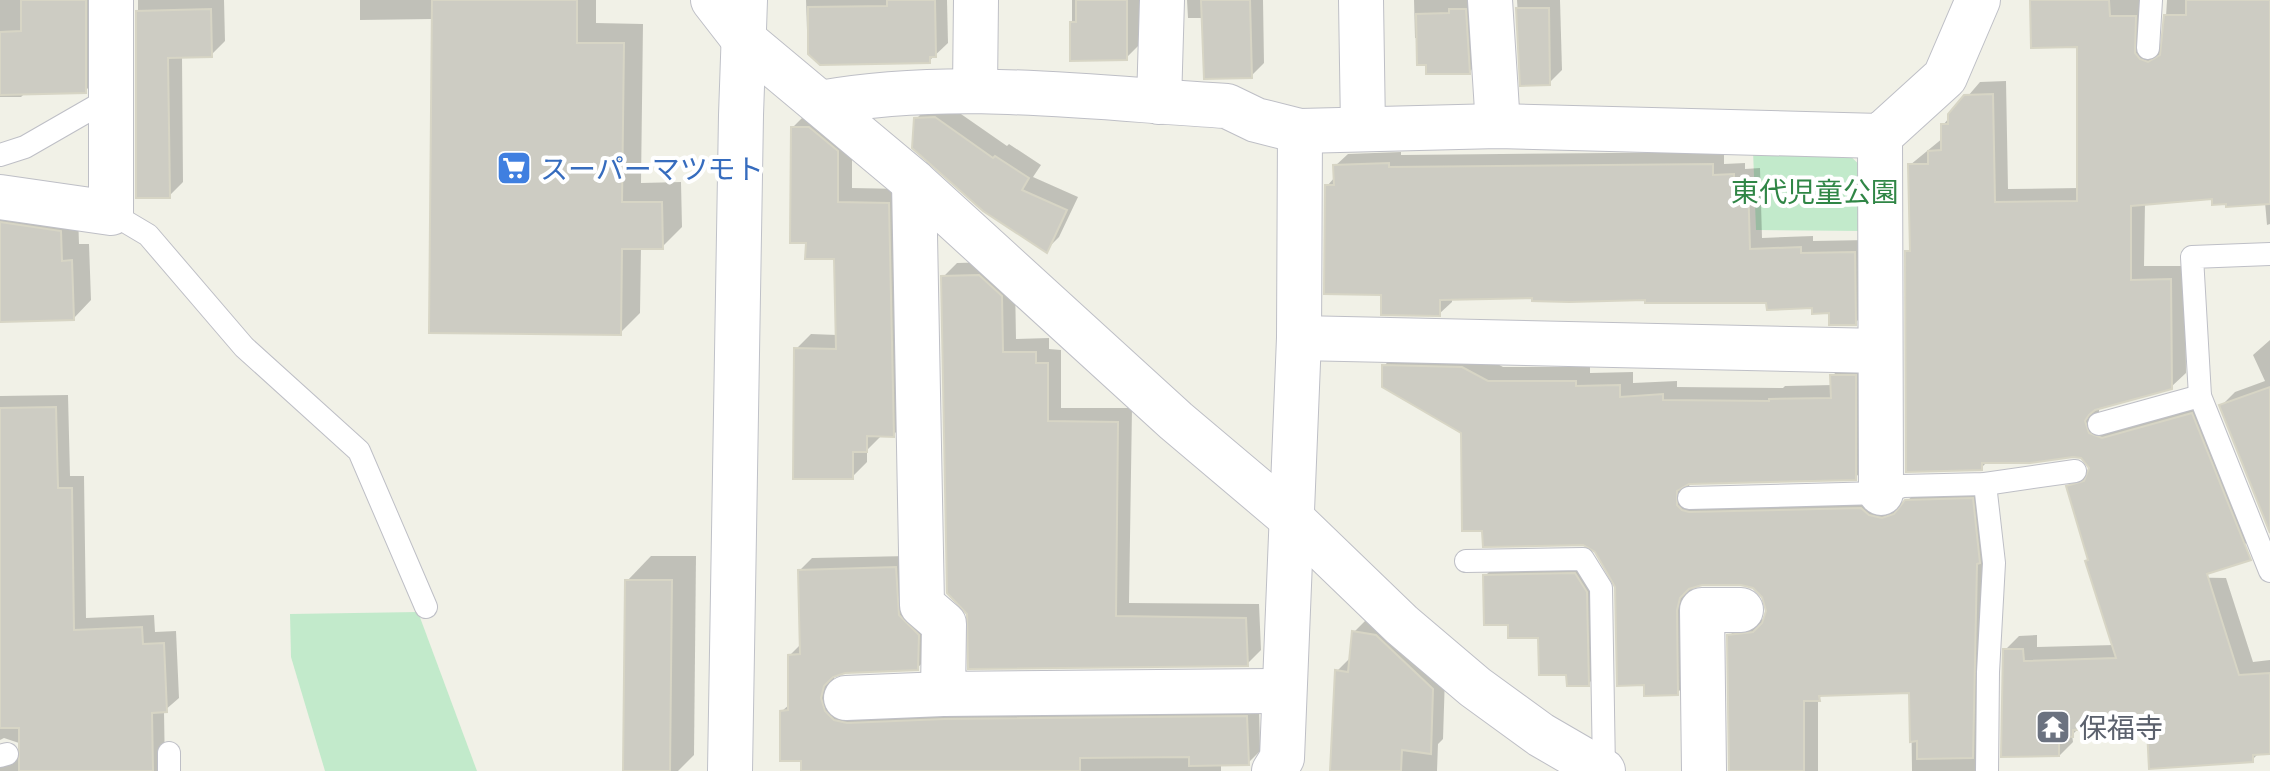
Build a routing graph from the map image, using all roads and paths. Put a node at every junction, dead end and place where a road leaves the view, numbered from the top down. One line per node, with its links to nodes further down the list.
1 (111, 0): 12 (street)
2 (713, 0): 9 (street)
3 (976, 0): 11 (street)
4 (1162, 0): 13 (street)
5 (1361, 0): 16 (street)
6 (1490, 0): 15 (street)
7 (1978, 0): 18 (street)
8 (2151, 0): 10 (lane)
9 (745, 20): 14 (street); 40 (street)
10 (2148, 48)
11 (975, 89): 13 (street); 14 (street)
12 (112, 97): 19 (lane); 22 (street)
13 (1159, 102): 17 (street)
14 (820, 103): 20 (street)
15 (1498, 126): 16 (street); 18 (street)
16 (1363, 128): 17 (street)
17 (1300, 131): 24 (street)
18 (1880, 136): 25 (street)
19 (0, 155)
20 (914, 182): 32 (street); 38 (street)
21 (0, 197): 22 (street)
22 (111, 213): 35 (lane)
23 (2270, 254): 26 (lane)
24 (1299, 338): 25 (street); 32 (street)
25 (1880, 351): 30 (street)
26 (2200, 396): 27 (lane); 34 (lane)
27 (2099, 424)
28 (2075, 471): 29 (lane)
29 (1985, 484): 30 (lane); 44 (lane)
30 (1881, 493): 31 (lane)
31 (1689, 498)
32 (1292, 519): 37 (street); 42 (street)
33 (1466, 561): 42 (lane)
34 (2270, 571)
35 (426, 607)
36 (1741, 610): 43 (street)
37 (1284, 691): 38 (street); 41 (street)
38 (943, 694): 39 (street)
39 (846, 698)
40 (730, 771)
41 (1274, 771)
42 (1603, 771)
43 (1704, 771)
44 (1987, 771)

